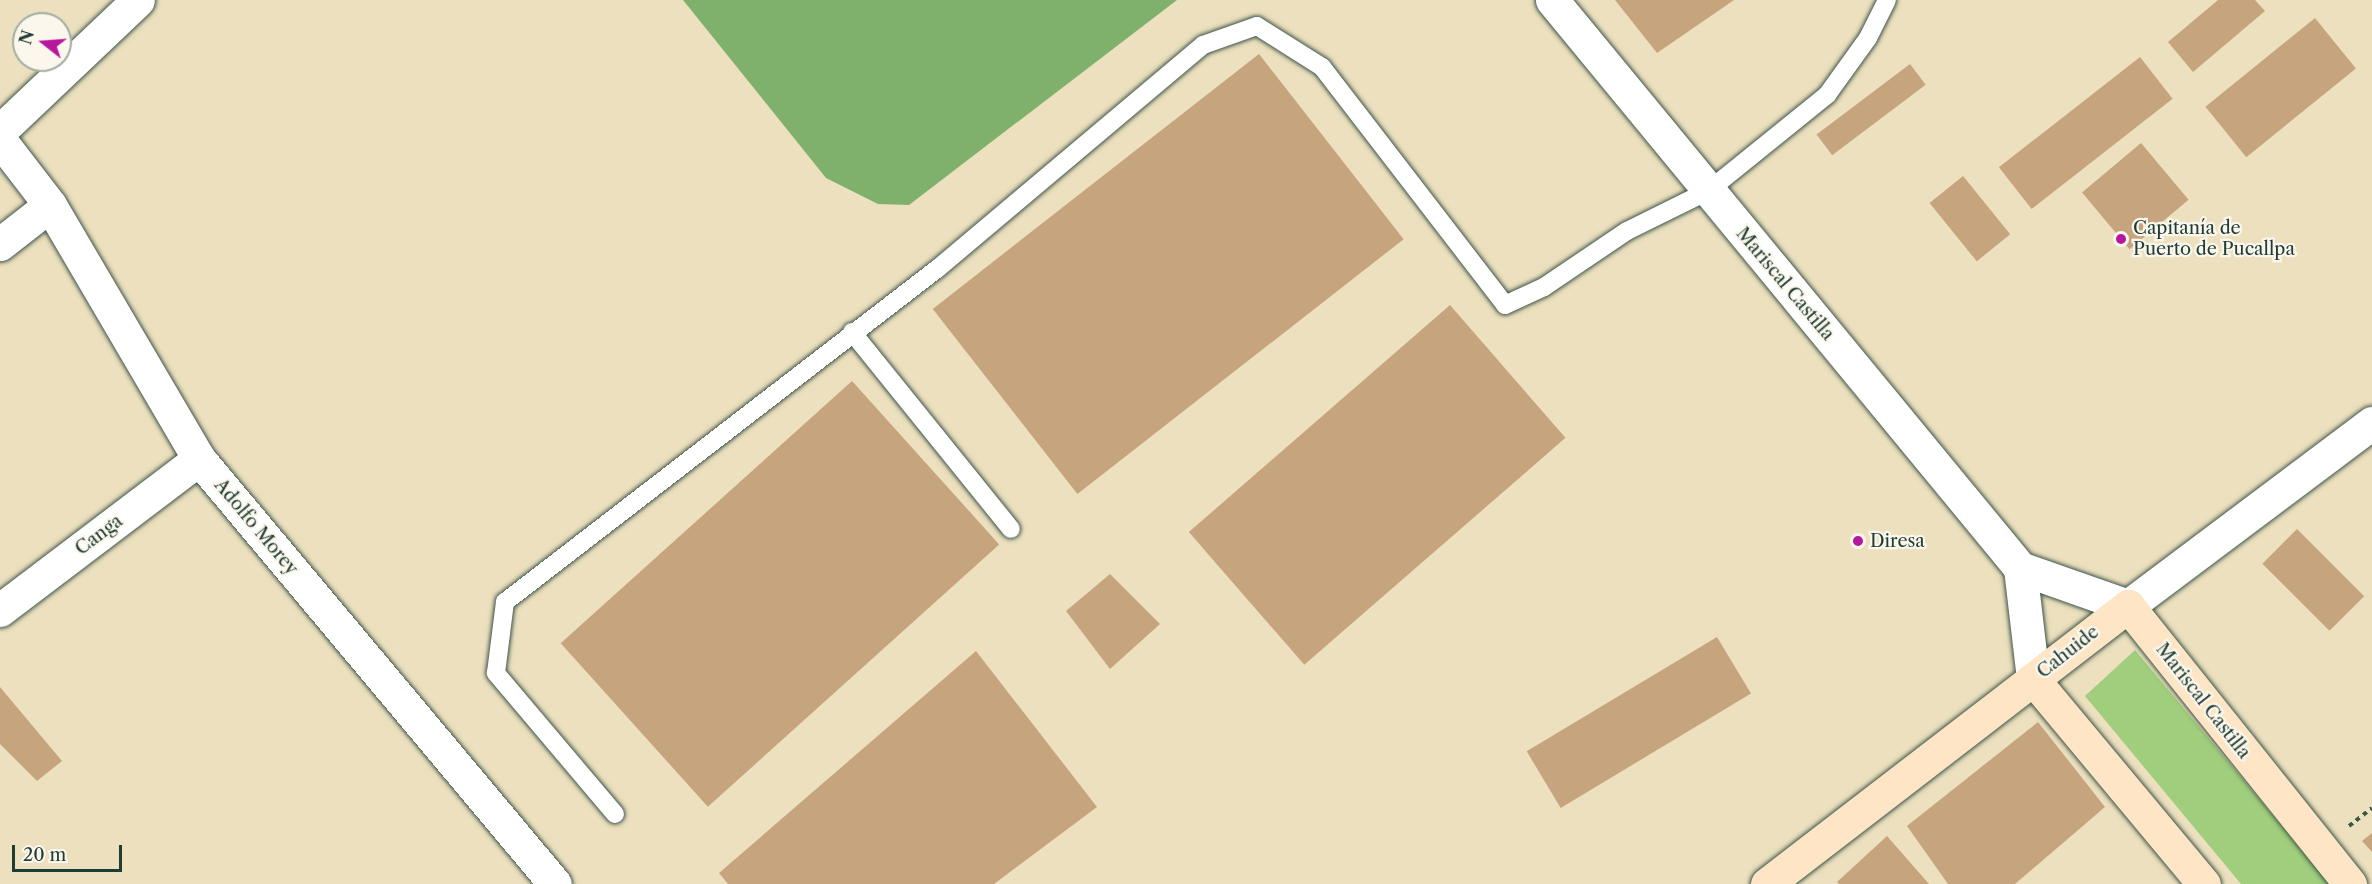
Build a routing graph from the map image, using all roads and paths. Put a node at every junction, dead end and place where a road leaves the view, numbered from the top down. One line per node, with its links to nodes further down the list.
1 (138, 0): 4 (street)
2 (1552, 0): 6 (street, Mariscal Castilla)
3 (1887, 0): 6 (lane)
4 (0, 131)
5 (0, 140): 7 (street, Adolfo Morey)
6 (1708, 191): 9 (lane); 13 (street, Mariscal Castilla)
7 (50, 205): 8 (street); 11 (street, Adolfo Morey)
8 (0, 244)
9 (852, 332): 12 (lane); 17 (lane)
10 (2372, 423): 14 (street, Cahuide)
11 (199, 459): 15 (street, Canga); 18 (street, Adolfo Morey)
12 (1011, 529)
13 (2020, 568): 14 (street); 16 (street)
14 (2128, 606): 16 (main road, Cahuide); 21 (main road, Mariscal Castilla)
15 (0, 610)
16 (2033, 679): 19 (main road, Cahuide); 20 (main road)
17 (615, 814)
18 (555, 884)
19 (1767, 884)
20 (2204, 884)
21 (2350, 884)

